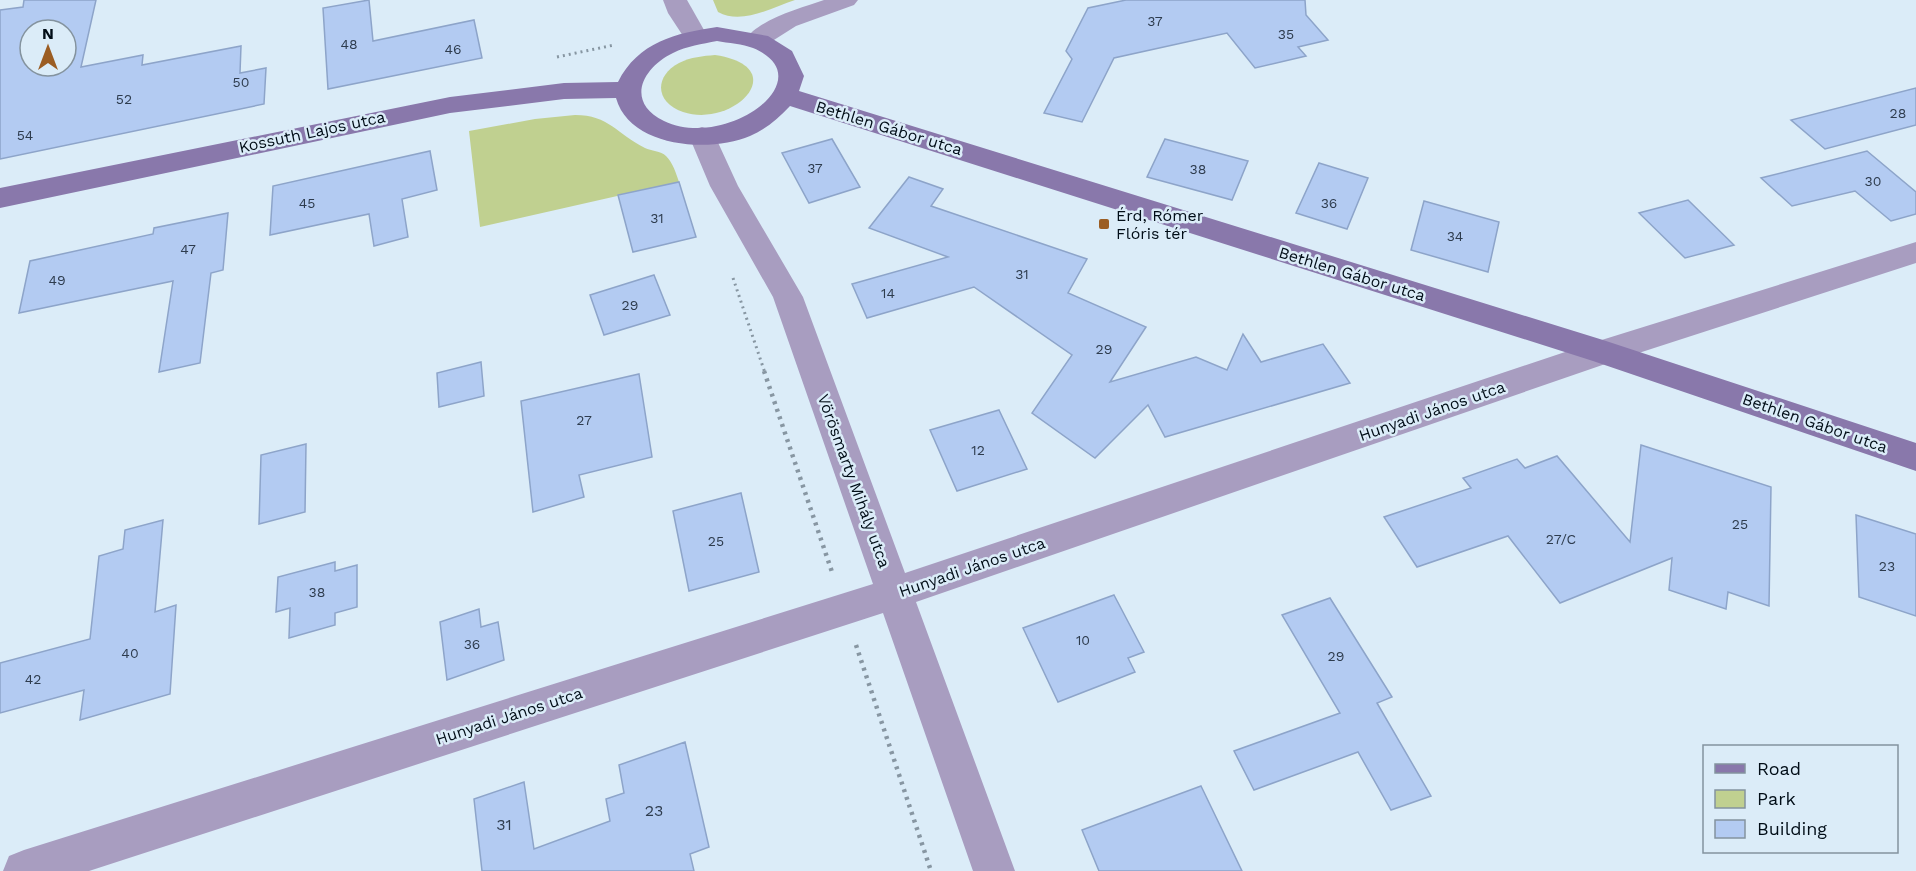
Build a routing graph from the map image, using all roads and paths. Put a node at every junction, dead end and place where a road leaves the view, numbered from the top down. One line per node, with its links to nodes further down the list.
1 (675, 0): 3 (street)
2 (846, 0): 4 (street)
3 (696, 37): 4 (street); 5 (street)
4 (757, 40): 6 (street)
5 (628, 90): 7 (street); 8 (street, Kossuth Lajos utca)
6 (787, 96): 7 (street); 11 (street, Bethlen Gábor utca)
7 (702, 136): 13 (street, Vörösmarty Mihály utca)
8 (0, 198)
9 (1916, 252): 11 (street, Hunyadi János utca)
10 (730, 269): 14 (path)
11 (1603, 352): 12 (street, Bethlen Gábor utca); 13 (street, Hunyadi János utca)
12 (1916, 457)
13 (895, 593): 14 (street, Hunyadi János utca); 17 (street, Vörösmarty Mihály utca)
14 (844, 609): 15 (street, Hunyadi János utca); 16 (path)
15 (24, 871)
16 (931, 871)
17 (994, 871)

